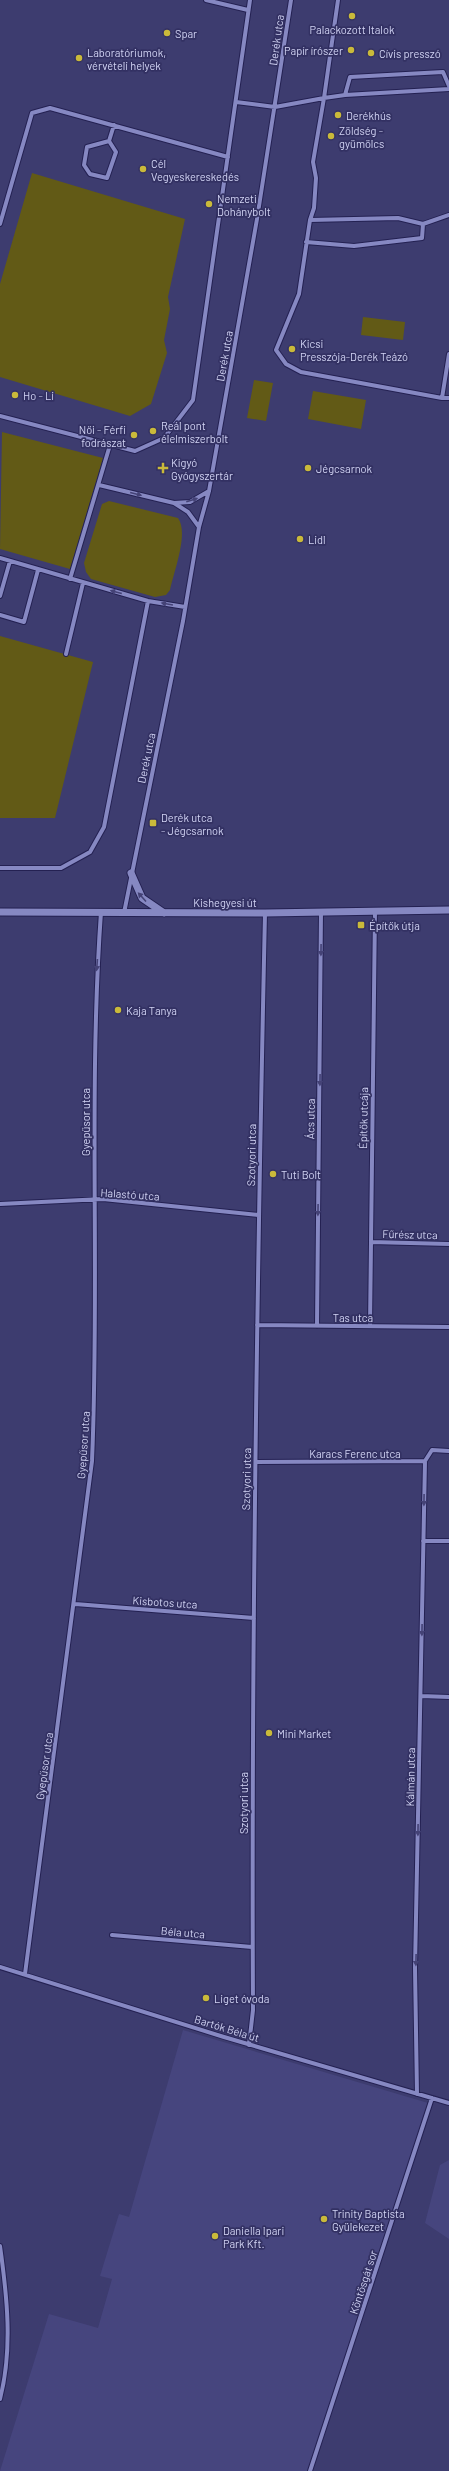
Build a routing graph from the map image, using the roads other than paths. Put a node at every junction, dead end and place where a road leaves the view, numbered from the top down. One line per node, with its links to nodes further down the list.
1 (206, 0): 5 (street)
2 (250, 0): 5 (street)
3 (291, 0): 11 (street, Derék utca)
4 (338, 0): 9 (street)
5 (248, 10): 10 (street)
6 (449, 86): 8 (street)
7 (449, 89): 8 (street)
8 (345, 95): 9 (street)
9 (324, 98): 11 (street); 16 (street)
10 (236, 102): 11 (street); 14 (street)
11 (275, 107): 26 (street, Derék utca)
12 (114, 125): 13 (street); 14 (street); 17 (street)
13 (109, 141): 13 (street)
14 (228, 157): 24 (street)
15 (449, 216): 18 (street)
16 (310, 220): 18 (street); 19 (street)
17 (0, 224)
18 (423, 224): 19 (street)
19 (306, 242): 21 (street)
20 (449, 354): 21 (street)
21 (442, 398): 22 (street)
22 (449, 398)
23 (0, 416): 24 (street)
24 (110, 445): 25 (street)
25 (99, 485): 27 (street, one-way to 27); 32 (street)
26 (209, 491): 27 (street, one-way to 26); 28 (street, Derék utca)
27 (174, 503): 28 (street)
28 (199, 527): 36 (street, Derék utca)
29 (0, 558): 30 (street)
30 (10, 561): 31 (street); 34 (street)
31 (38, 570): 32 (street); 37 (street)
32 (70, 579): 33 (street)
33 (83, 583): 35 (street, one-way to 33); 38 (street)
34 (0, 596)
35 (148, 601): 36 (street, one-way to 35); 39 (street)
36 (185, 607): 40 (street, Derék utca)
37 (0, 615)
38 (66, 654)
39 (0, 868)
40 (131, 873): 46 (street, Derék utca); 47 (street, one-way to 40)
41 (449, 910): 42 (street, Kishegyesi út)
42 (375, 911): 45 (street, Kishegyesi út); 52 (street, Építők utcája)
43 (0, 912): 44 (street, Kishegyesi út)
44 (101, 912): 46 (street, Kishegyesi út); 49 (street, Gyepűsor utca, one-way to 49)
45 (321, 912): 48 (street, Kishegyesi út); 55 (street, Ács utca, one-way to 55)
46 (124, 913): 47 (street, Kishegyesi út)
47 (164, 913): 48 (street, Kishegyesi út)
48 (265, 913): 51 (street, Szotyori utca)
49 (94, 1201): 50 (street, Halastó utca); 51 (street, Halastó utca); 63 (street, Gyepűsor utca)
50 (0, 1204)
51 (258, 1215): 54 (street, Szotyori utca)
52 (371, 1242): 53 (street, Fűrész utca); 56 (street, Építők utcája)
53 (449, 1244)
54 (257, 1325): 55 (street, Tas utca); 60 (street, Szotyori utca)
55 (317, 1326): 56 (street, Tas utca)
56 (370, 1326): 57 (street, Tas utca)
57 (449, 1327)
58 (449, 1451): 59 (street)
59 (425, 1461): 60 (street, Karacs Ferenc utca); 61 (street, Kálmán utca, one-way to 61)
60 (256, 1462): 64 (street, Szotyori utca)
61 (424, 1541): 62 (street); 65 (street, Kálmán utca, one-way to 65)
62 (449, 1541)
63 (75, 1604): 64 (street, Kisbotos utca); 70 (street, Gyepűsor utca)
64 (254, 1618): 68 (street, Szotyori utca)
65 (421, 1696): 66 (street); 72 (street, Kálmán utca, one-way to 72)
66 (449, 1697)
67 (112, 1936): 68 (street, Béla utca)
68 (252, 1947): 71 (street, Szotyori utca)
69 (0, 1967): 70 (street, Bartók Béla út)
70 (25, 1974): 71 (street, Bartók Béla út)
71 (249, 2045): 72 (street, Bartók Béla út)
72 (417, 2094): 73 (street, Bartók Béla út)
73 (432, 2098): 74 (street, Bartók Béla út); 77 (street, Köntösgát sor)
74 (449, 2103)
75 (0, 2246): 76 (street)
76 (0, 2399)
77 (310, 2471)

